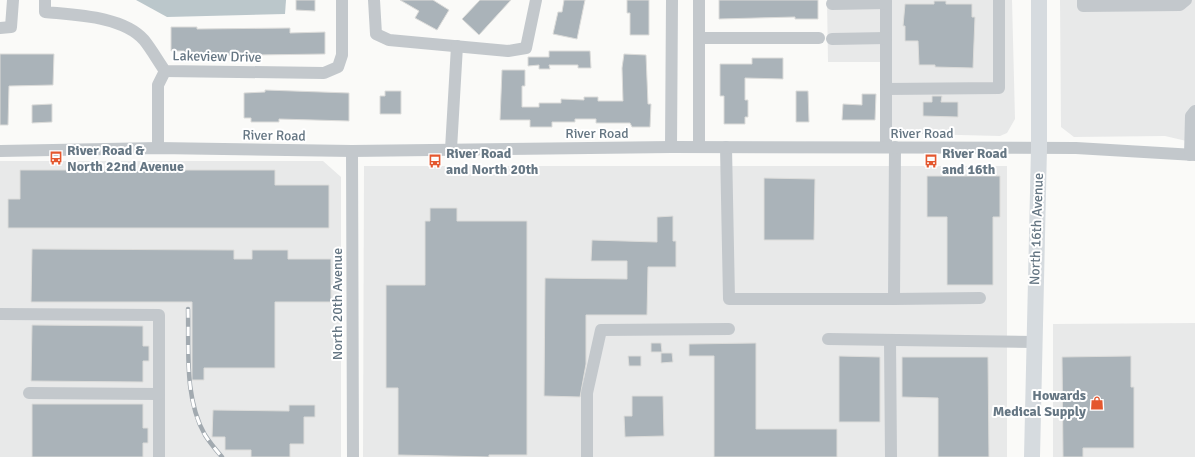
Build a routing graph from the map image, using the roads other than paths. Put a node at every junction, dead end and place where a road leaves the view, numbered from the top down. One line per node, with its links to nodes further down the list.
1 (13, 0): 16 (street)
2 (342, 0): 22 (street, Lakeview Drive)
3 (374, 0): 21 (street)
4 (536, 0): 21 (street)
5 (672, 0): 25 (street)
6 (699, 0): 17 (street)
7 (999, 0): 23 (street)
8 (1038, 0): 30 (main road, North 16th Avenue)
9 (1083, 0): 14 (street)
10 (1139, 0): 14 (street)
11 (1186, 0): 14 (street)
12 (886, 1): 13 (street); 19 (street)
13 (832, 4)
14 (1160, 5)
15 (45, 6): 22 (street, Lakeview Drive)
16 (0, 28)
17 (699, 38): 18 (street); 26 (street)
18 (819, 38)
19 (886, 38): 20 (street); 23 (street)
20 (832, 39)
21 (457, 46): 31 (street)
22 (165, 71): 28 (street)
23 (886, 89): 29 (street)
24 (1195, 111): 34 (street)
25 (671, 147): 26 (street, River Road); 31 (street, River Road)
26 (699, 147): 27 (street, River Road)
27 (726, 147): 29 (street, River Road); 36 (street)
28 (158, 148): 32 (street, River Road); 33 (street, River Road)
29 (890, 148): 30 (street, River Road); 36 (street)
30 (1039, 148): 34 (street, River Road); 41 (main road, North 16th Avenue)
31 (451, 149): 33 (street, River Road)
32 (0, 151)
33 (352, 151): 45 (street, North 20th Avenue)
34 (1192, 155)
35 (980, 298): 36 (street)
36 (894, 299)
37 (0, 314): 43 (street)
38 (729, 329): 46 (street)
39 (828, 339): 40 (street)
40 (890, 340): 41 (street); 47 (street)
41 (1034, 342): 48 (main road, North 16th Avenue)
42 (29, 393): 43 (street)
43 (159, 394): 44 (street)
44 (159, 457)
45 (353, 457)
46 (587, 457)
47 (891, 457)
48 (1032, 457)

